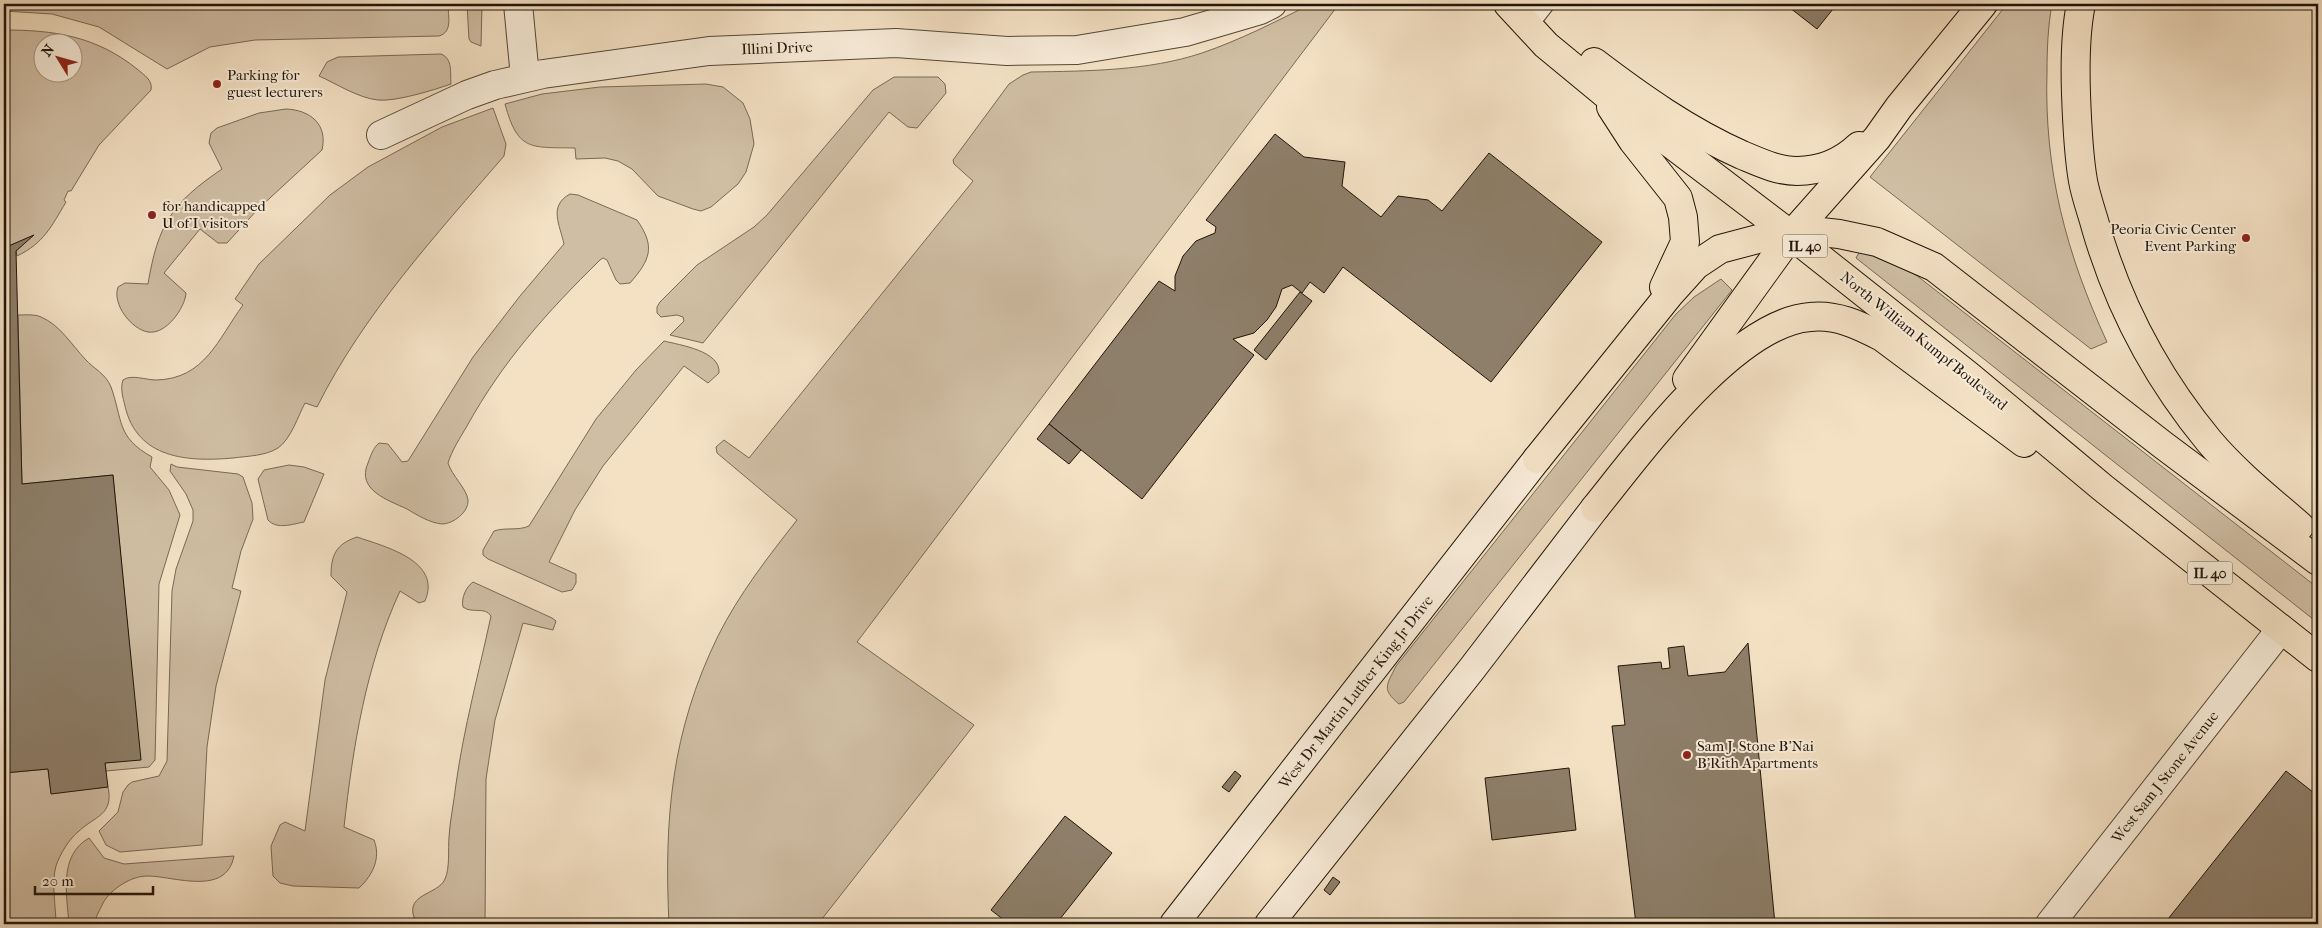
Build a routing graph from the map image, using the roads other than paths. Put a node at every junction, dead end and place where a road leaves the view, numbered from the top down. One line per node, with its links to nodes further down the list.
1 (518, 4): 9 (street)
2 (1219, 4): 8 (street, Illini Drive)
3 (1272, 4): 8 (street, Illini Drive)
4 (1508, 4): 7 (main road, North William Kumpf Boulevard / IL 40)
5 (1983, 4): 11 (main road)
6 (2081, 4): 17 (main road)
7 (1530, 12): 10 (main road, North William Kumpf Boulevard / IL 40); 11 (main road)
8 (1185, 32): 9 (street, Illini Drive)
9 (524, 77): 12 (street, Illini Drive)
10 (1603, 92): 13 (main road, North William Kumpf Boulevard / IL 40); 14 (main road)
11 (1899, 106): 13 (main road)
12 (381, 136)
13 (1791, 235): 14 (main road); 15 (main road, North William Kumpf Boulevard / IL 40); 16 (main road); 18 (main road)
14 (1537, 459): 21 (street, West Dr Martin Luther King Jr Drive)
15 (2103, 488): 16 (main road); 19 (main road, North William Kumpf Boulevard / IL 40)
16 (1595, 508): 22 (street)
17 (2318, 542)
18 (2318, 561)
19 (2281, 629): 20 (main road, North William Kumpf Boulevard / IL 40); 23 (street, West Sam J Stone Avenue)
20 (2318, 658)
21 (1174, 924)
22 (1270, 924)
23 (2050, 924)

